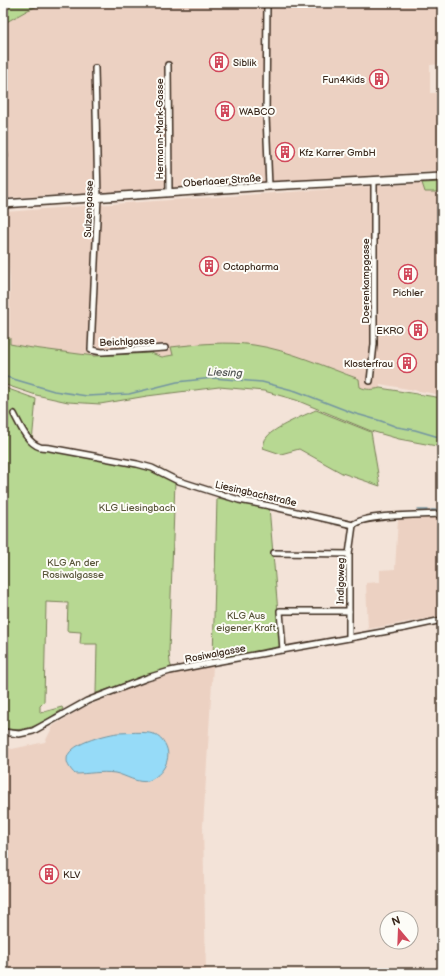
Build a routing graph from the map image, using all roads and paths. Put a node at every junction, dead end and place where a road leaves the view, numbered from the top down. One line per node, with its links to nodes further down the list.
1 (267, 3): 6 (street)
2 (168, 65): 7 (street, Hermann-Mark-Gasse)
3 (95, 68): 8 (street, Sulzengasse)
4 (442, 176): 5 (main road, Oberlaaer Straße)
5 (374, 181): 6 (main road, Oberlaaer Straße); 12 (street, Doerenkampgasse)
6 (269, 186): 7 (main road, Oberlaaer Straße)
7 (169, 193): 8 (main road, Oberlaaer Straße)
8 (98, 198): 9 (main road, Oberlaaer Straße); 11 (street, Sulzengasse)
9 (3, 204)
10 (165, 348): 11 (street, Beichlgasse)
11 (91, 350)
12 (370, 381)
13 (14, 414): 15 (street, Liesingbachstraße)
14 (442, 514): 15 (street)
15 (352, 525): 17 (street, Indigoweg)
16 (274, 553): 17 (street)
17 (350, 554): 18 (street, Indigoweg)
18 (349, 611): 20 (street, Indigoweg); 21 (street)
19 (442, 620): 20 (street, Rosiwalgasse)
20 (349, 638): 21 (street, Rosiwalgasse)
21 (283, 650): 22 (street, Rosiwalgasse)
22 (3, 732)

